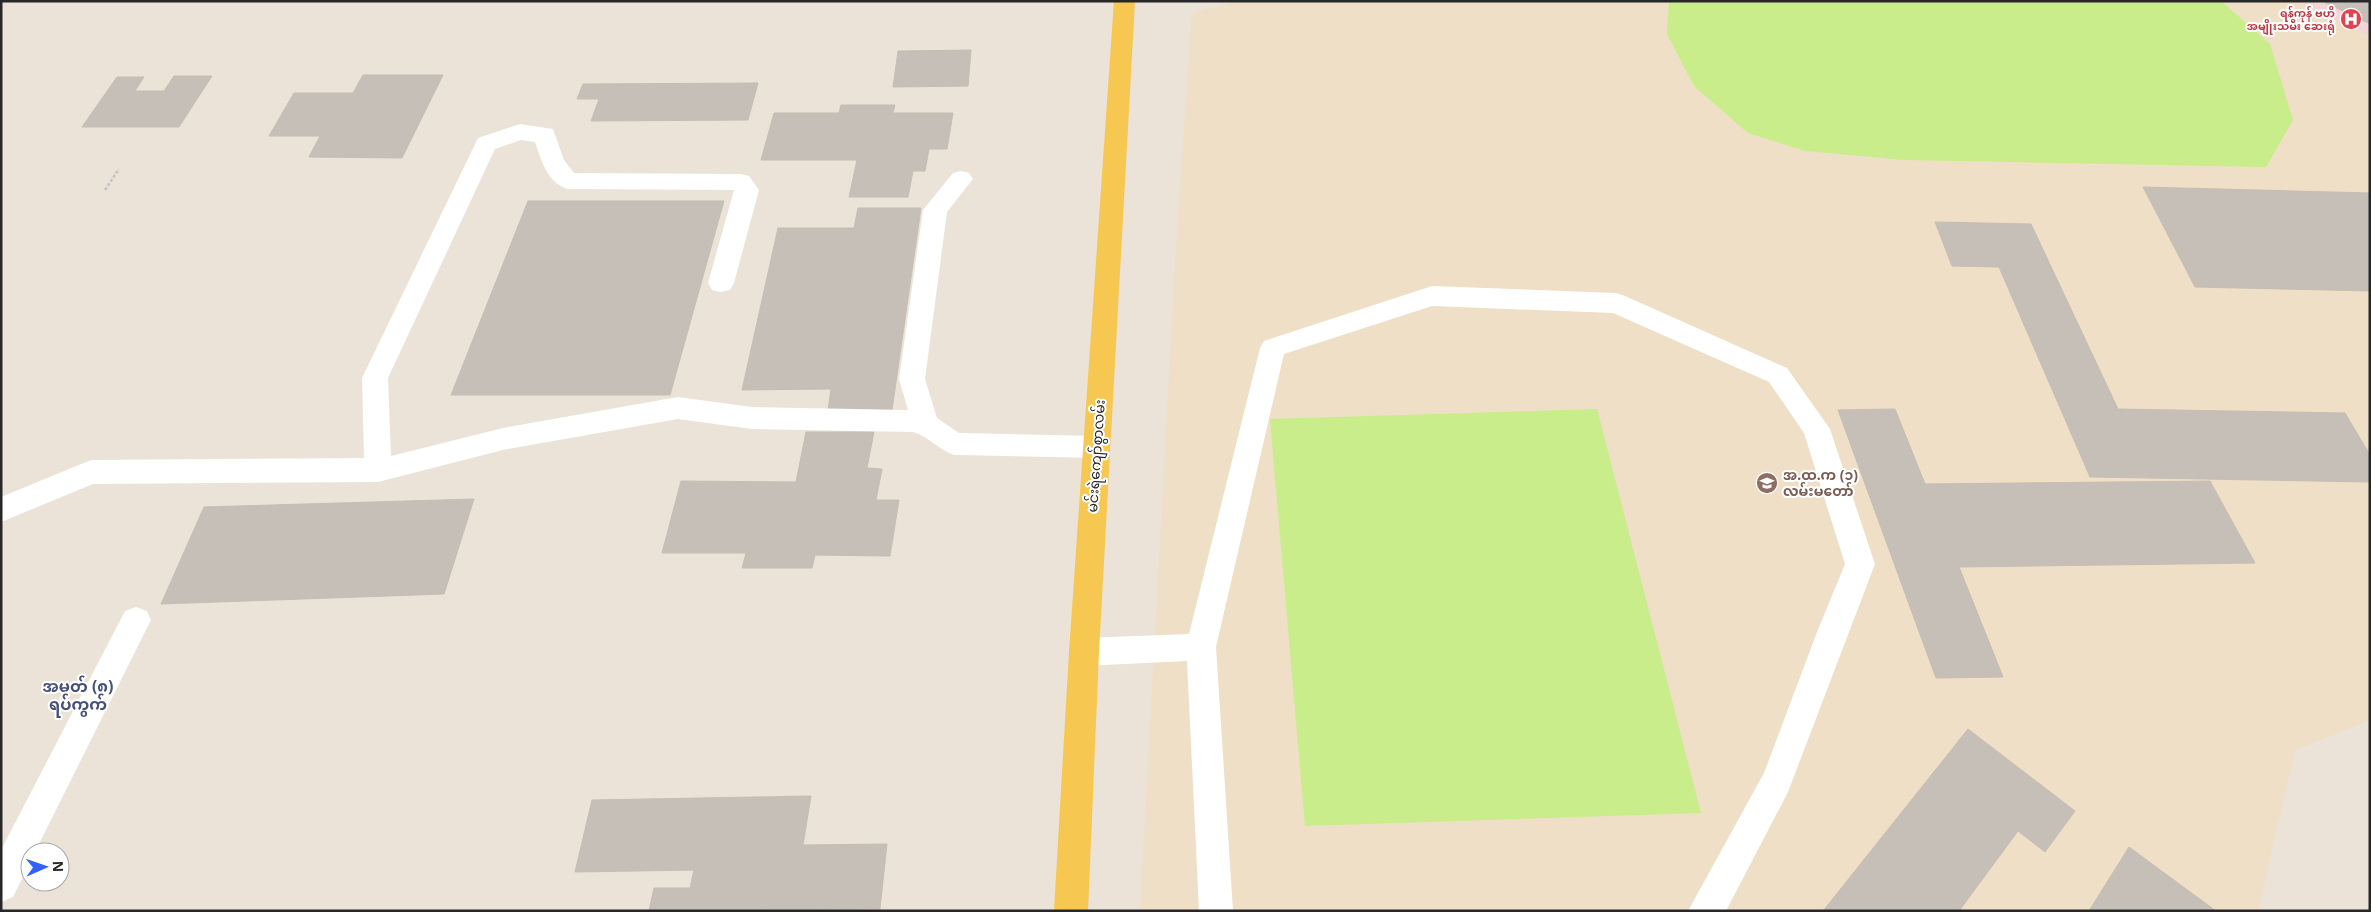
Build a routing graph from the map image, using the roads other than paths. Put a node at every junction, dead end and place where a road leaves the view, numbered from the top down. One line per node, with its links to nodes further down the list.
1 (1125, 1): 5 (main road, မင်းရဲကျော်စွာလမ်း)
2 (961, 179): 4 (street)
3 (721, 283): 6 (street)
4 (926, 424): 5 (street); 6 (street)
5 (1097, 447): 10 (main road, မင်းရဲကျော်စွာလမ်း)
6 (378, 470): 7 (street)
7 (1, 510)
8 (136, 620): 11 (street)
9 (1201, 648): 10 (street); 14 (street); 15 (street)
10 (1084, 652): 13 (main road, မင်းရဲကျော်စွာလမ်း)
11 (11, 846): 12 (street)
12 (1, 886)
13 (1071, 911)
14 (1216, 911)
15 (1705, 911)

